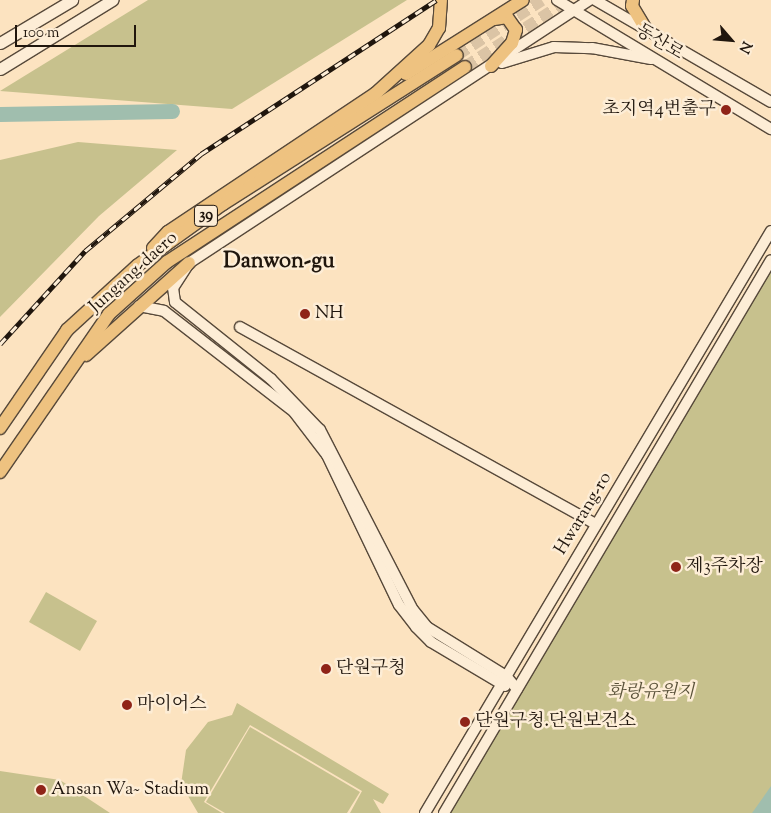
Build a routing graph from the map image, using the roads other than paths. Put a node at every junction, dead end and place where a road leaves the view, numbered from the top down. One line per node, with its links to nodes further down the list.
1 (72, 0): 12 (main road)
2 (112, 0): 17 (main road)
3 (441, 0): 18 (main road)
4 (523, 0): 10 (main road)
5 (557, 0): 9 (street, 동산로)
6 (590, 0): 9 (street)
7 (595, 0): 11 (street)
8 (633, 0): 11 (main road)
9 (574, 10): 14 (street, 동산로); 15 (street)
10 (491, 20): 15 (main road); 18 (main road)
11 (645, 28): 19 (street)
12 (0, 43)
13 (457, 55): 24 (main road, Jungang-daero / 39)
14 (658, 61): 15 (street); 20 (street, 동산로)
15 (491, 66): 23 (street)
16 (465, 67): 27 (main road, Jungang-daero / 39)
17 (0, 69)
18 (375, 94): 24 (main road)
19 (771, 102)
20 (771, 128)
21 (771, 231): 30 (street, Hwarang-ro)
22 (771, 261): 32 (street, Hwarang-ro)
23 (189, 263): 25 (main road); 31 (street)
24 (138, 265): 28 (main road, Jungang-daero / 39)
25 (139, 306): 27 (main road); 31 (street)
26 (240, 327): 30 (street)
27 (62, 377): 29 (main road, Jungang-daero / 39)
28 (0, 428)
29 (0, 472)
30 (596, 524): 31 (street, Hwarang-ro)
31 (504, 681): 32 (street); 33 (street, Hwarang-ro)
32 (518, 689): 34 (street, Hwarang-ro)
33 (425, 813)
34 (444, 813)

